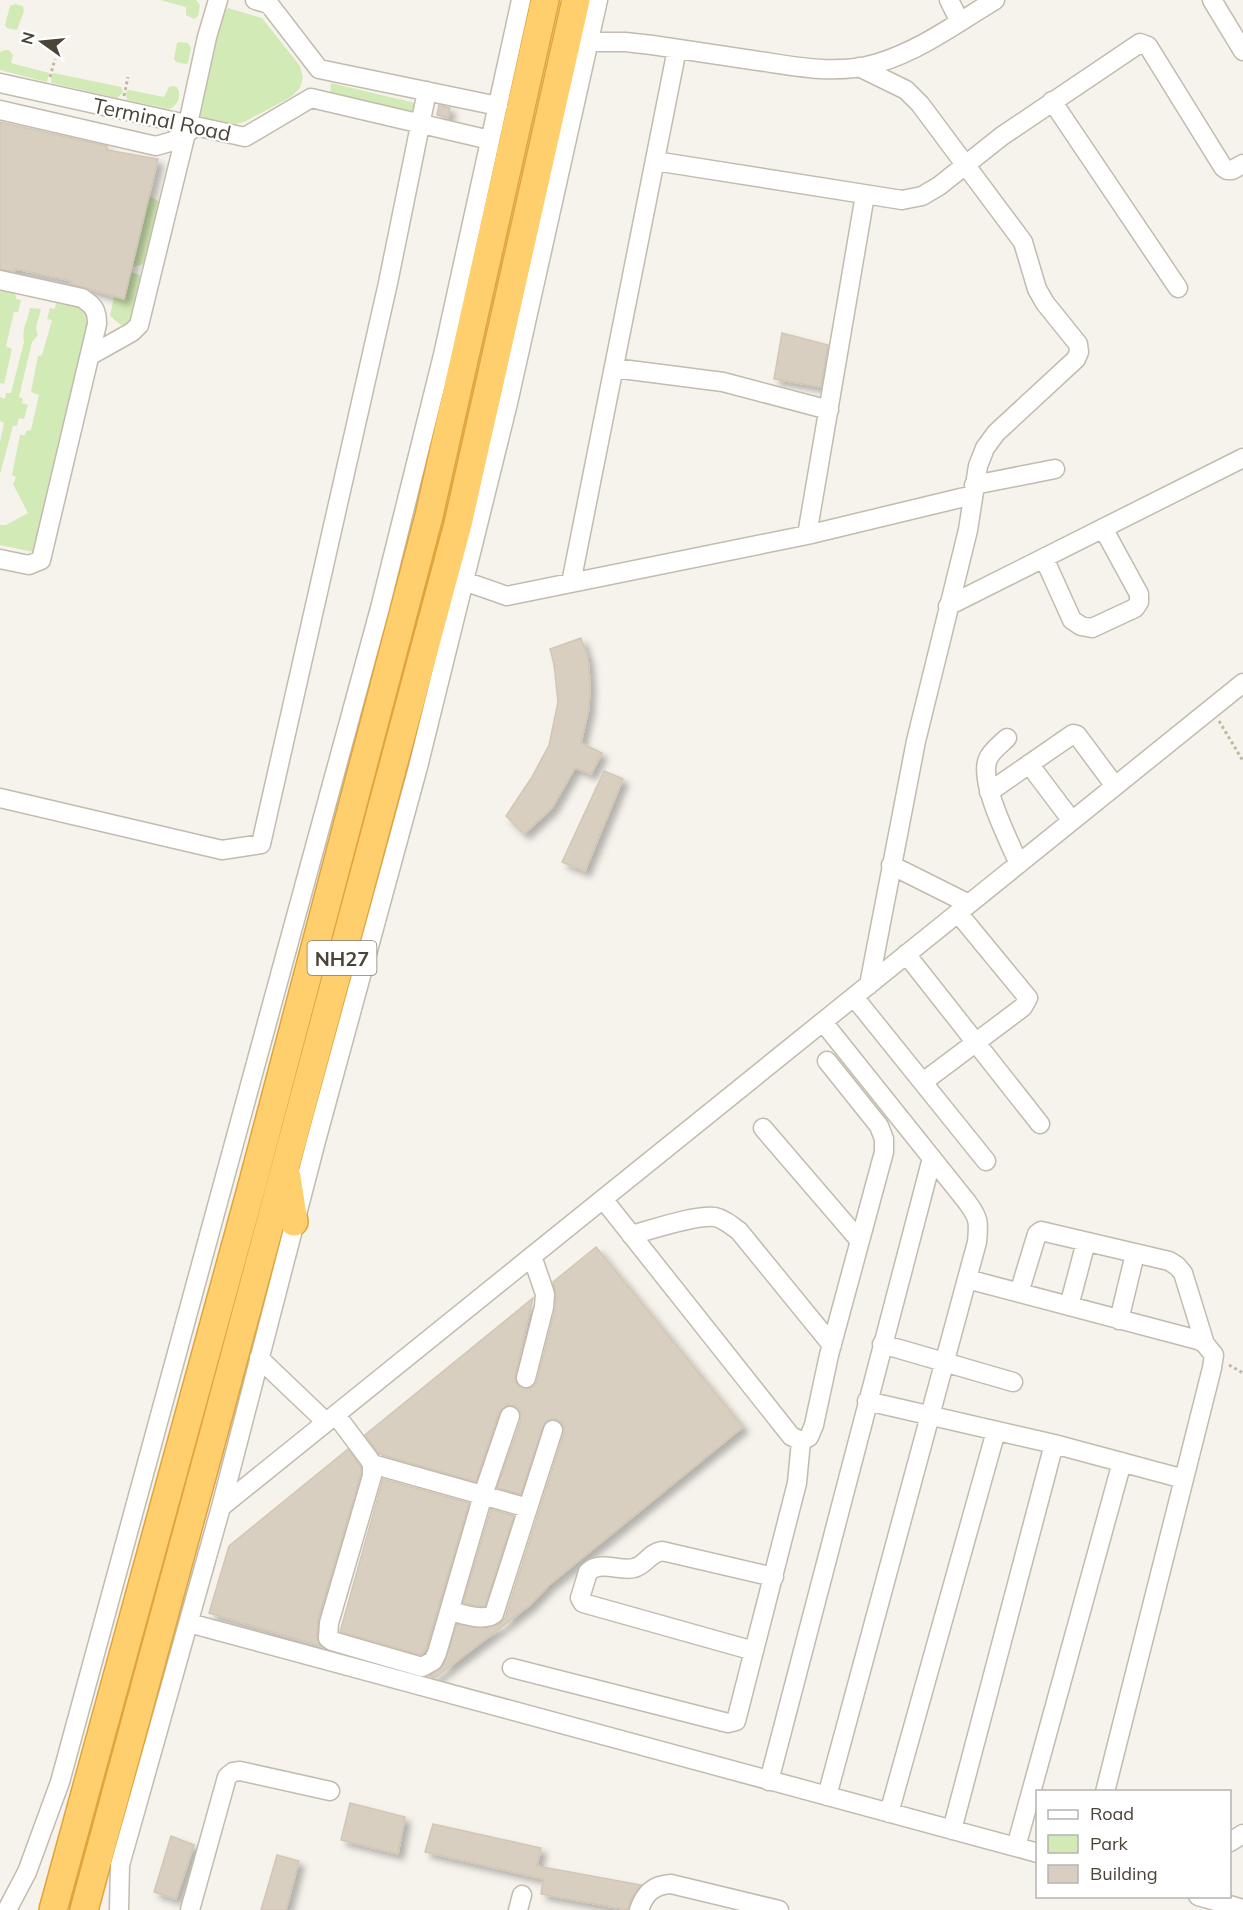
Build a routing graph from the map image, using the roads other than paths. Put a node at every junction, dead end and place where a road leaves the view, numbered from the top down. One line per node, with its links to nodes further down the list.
1 (218, 0): 21 (street)
2 (255, 0): 16 (street)
3 (521, 0): 18 (street)
4 (545, 0): 112 (highway, NH27)
5 (576, 0): 63 (highway, NH27)
6 (598, 0): 11 (street)
7 (949, 0): 10 (street)
8 (995, 0): 10 (street)
9 (1212, 0): 13 (street)
10 (960, 21): 14 (street)
11 (589, 42): 12 (street); 39 (street)
12 (677, 49): 14 (street); 23 (street)
13 (1243, 51)
14 (859, 68): 24 (street)
15 (0, 83): 21 (street, Terminal Road)
16 (426, 91): 18 (street); 20 (street)
17 (1052, 102): 24 (street); 25 (street); 28 (street)
18 (498, 105): 22 (street)
19 (0, 110): 21 (street)
20 (419, 123): 21 (street, Terminal Road); 22 (street, Terminal Road); 47 (street)
21 (191, 128): 29 (street)
22 (490, 140): 111 (street)
23 (655, 161): 26 (street); 30 (street)
24 (965, 164): 26 (street); 34 (street)
25 (1243, 164)
26 (865, 195): 31 (street)
27 (0, 280): 29 (street)
28 (1178, 288)
29 (91, 355): 38 (street)
30 (614, 368): 31 (street); 40 (street)
31 (828, 410): 36 (street)
32 (1243, 458): 35 (street)
33 (1055, 469): 34 (street)
34 (974, 490): 36 (street); 41 (street)
35 (1103, 528): 37 (street); 37 (street)
36 (807, 535): 40 (street)
37 (1044, 558): 41 (street)
38 (0, 559)
39 (464, 581): 40 (street); 65 (street)
40 (571, 583)
41 (948, 606): 50 (street)
42 (1243, 683): 45 (street)
43 (1006, 738): 46 (street)
44 (1029, 764): 45 (street); 46 (street); 48 (street)
45 (1115, 786): 48 (street)
46 (989, 792): 49 (street)
47 (0, 798)
48 (1072, 821): 49 (street)
49 (1019, 864): 51 (street)
50 (891, 865): 51 (street); 53 (street)
51 (964, 908): 52 (street); 56 (street)
52 (906, 954): 53 (street); 56 (street)
53 (868, 985): 54 (street)
54 (854, 997): 55 (street); 58 (street)
55 (823, 1022): 61 (street); 64 (street)
56 (975, 1043): 58 (street); 59 (street)
57 (827, 1061): 67 (street)
58 (923, 1082): 62 (street)
59 (1040, 1124)
60 (763, 1128): 67 (street)
61 (932, 1158): 71 (street); 75 (street)
62 (986, 1161)
63 (286, 1167): 65 (highway); 113 (highway, NH27)
64 (603, 1199): 66 (street); 70 (street)
65 (294, 1222): 78 (street)
66 (631, 1235): 77 (street); 88 (street)
67 (860, 1241): 77 (street)
68 (1086, 1242): 69 (street); 72 (street); 73 (street)
69 (1135, 1254): 74 (street); 76 (street)
70 (532, 1256): 80 (street); 85 (street)
71 (967, 1279): 72 (street); 79 (street)
72 (1019, 1293): 73 (street)
73 (1069, 1306): 74 (street)
74 (1119, 1320): 76 (street)
75 (882, 1344): 79 (street); 82 (street)
76 (1205, 1344): 92 (street)
77 (832, 1345): 88 (street)
78 (259, 1358): 85 (street); 94 (street)
79 (944, 1363): 81 (street); 84 (street)
80 (526, 1378)
81 (1013, 1382)
82 (867, 1401): 84 (street); 101 (street)
83 (510, 1416): 93 (street)
84 (929, 1416): 87 (street); 104 (street)
85 (331, 1418): 91 (street); 94 (street)
86 (553, 1430): 95 (street)
87 (996, 1431): 89 (street); 105 (street)
88 (801, 1441): 96 (street)
89 (1054, 1444): 90 (street); 106 (street)
90 (1122, 1462): 92 (street); 107 (street)
91 (372, 1464): 93 (street); 97 (street)
92 (1184, 1479): 102 (street)
93 (483, 1495): 95 (street); 97 (street)
94 (221, 1507): 98 (street)
95 (528, 1508): 97 (street)
96 (774, 1577): 99 (street); 99 (street)
97 (450, 1611)
98 (189, 1623): 101 (street); 114 (street)
99 (754, 1651): 100 (street)
100 (513, 1668)
101 (769, 1781): 104 (street)
102 (1105, 1790)
103 (330, 1791): 115 (street)
104 (827, 1796): 105 (street)
105 (889, 1813): 106 (street)
106 (952, 1830): 107 (street)
107 (1016, 1847): 108 (street)
108 (1036, 1852)
109 (1208, 1898): 110 (street)
110 (1243, 1909)
111 (7, 1910)
112 (53, 1910)
113 (84, 1910)
114 (119, 1910)
115 (190, 1910)
116 (639, 1910): 117 (street)
117 (779, 1910)

